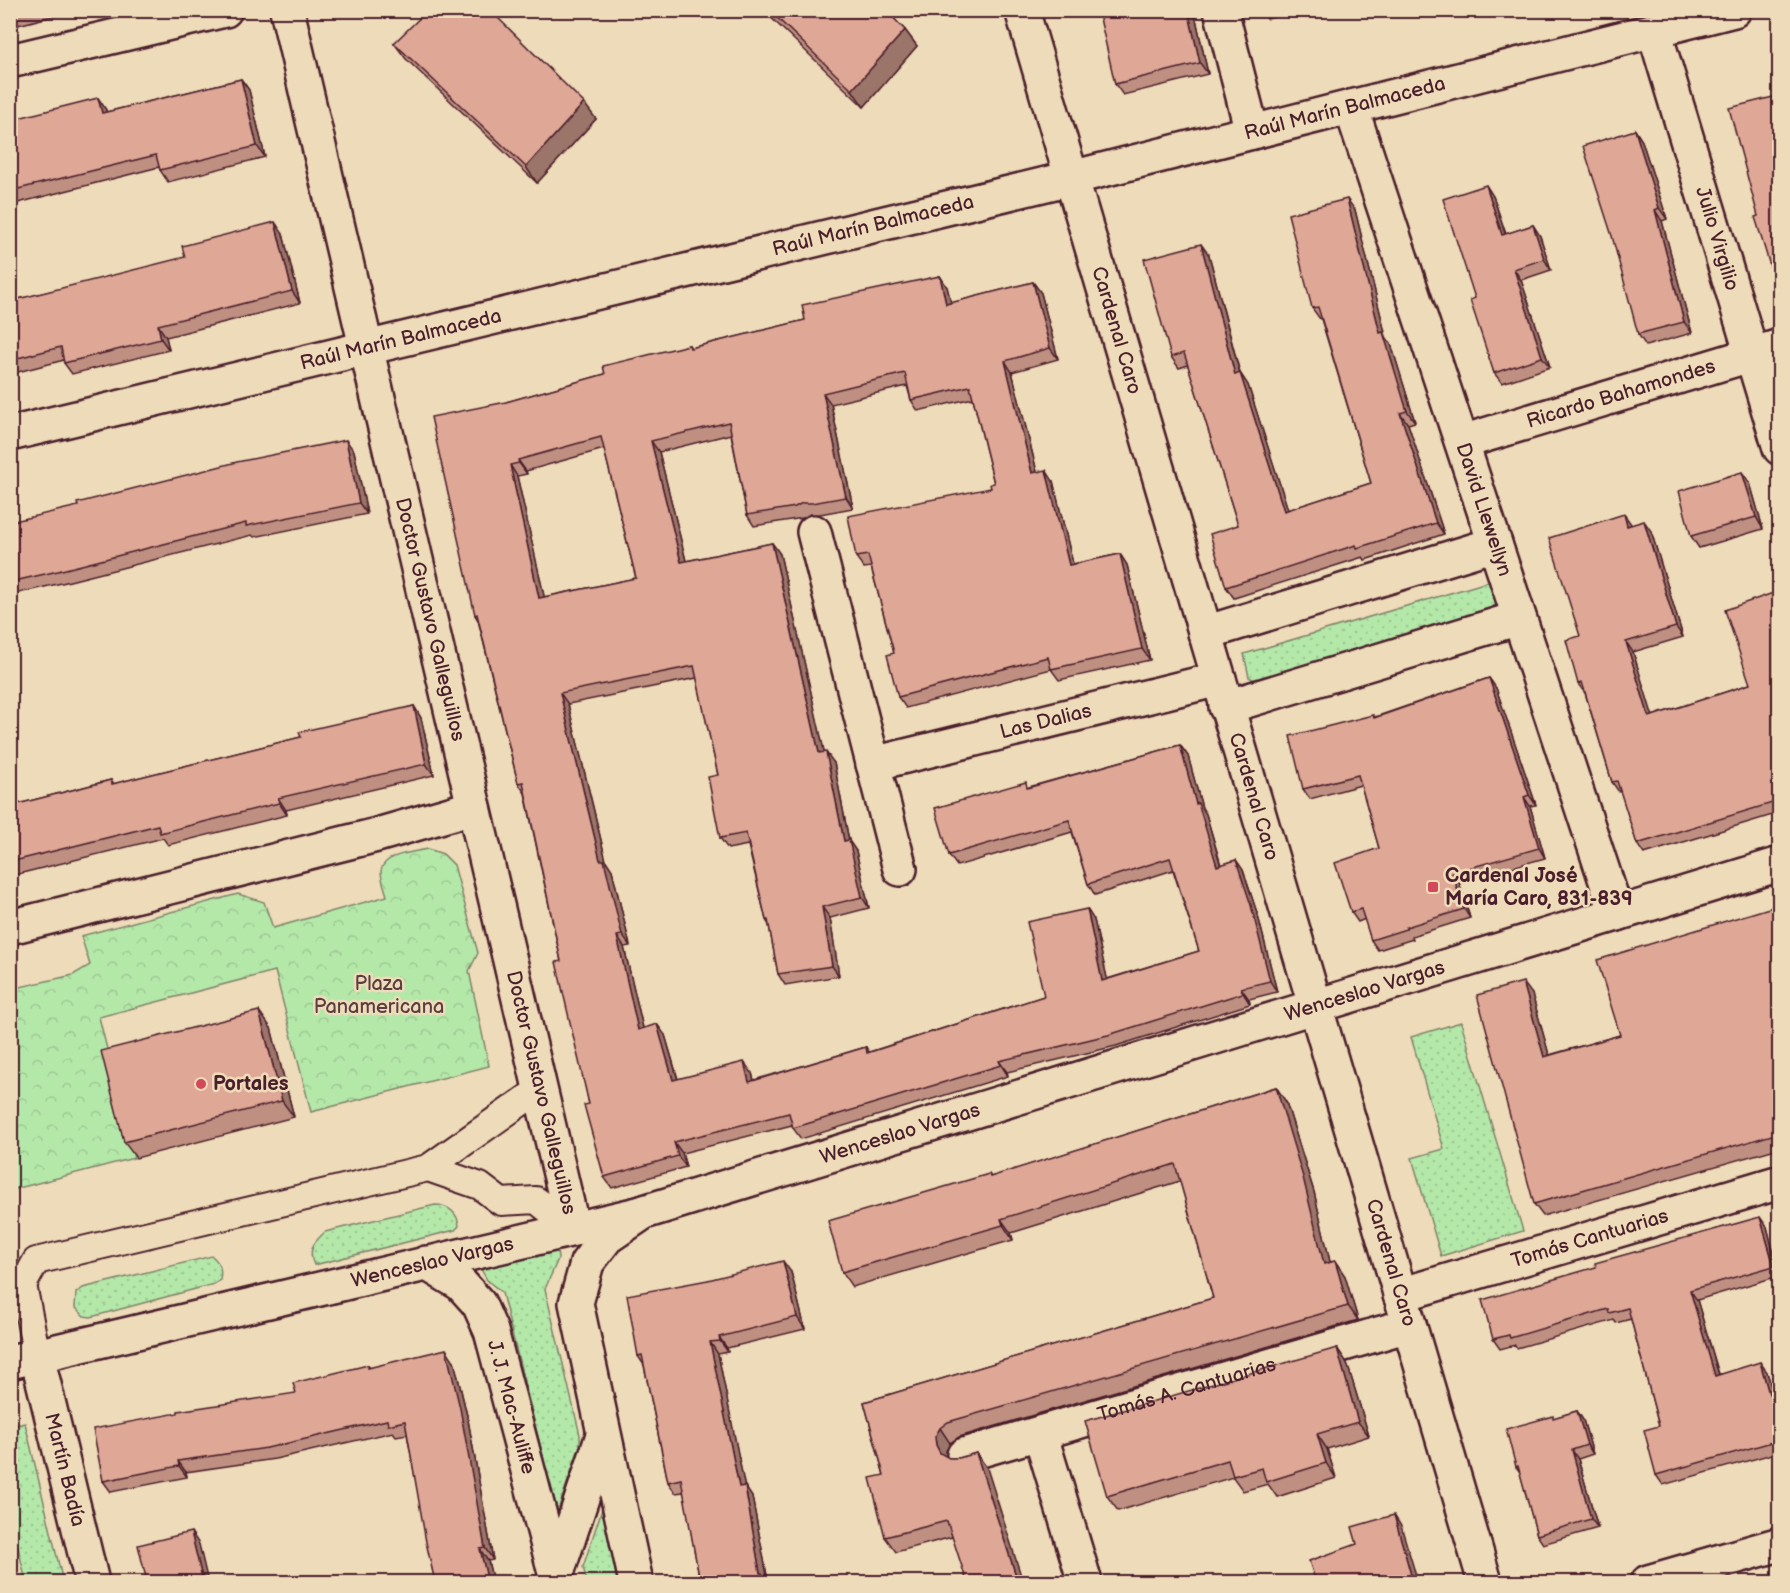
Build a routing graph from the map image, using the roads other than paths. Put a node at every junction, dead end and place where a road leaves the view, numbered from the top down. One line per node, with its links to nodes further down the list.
1 (225, 10): 7 (street)
2 (287, 10): 11 (street, Doctor Gustavo Galleguillos)
3 (1022, 10): 10 (street, Cardenal Caro)
4 (1221, 10): 9 (street)
5 (1734, 10): 6 (street, Raúl Marín Balmaceda)
6 (1654, 30): 8 (street, Raúl Marín Balmaceda); 12 (street, Julio Virgilio)
7 (10, 61)
8 (1351, 107): 9 (street, Raúl Marín Balmaceda); 14 (street, David Llewellyn)
9 (1251, 132): 10 (street, Raúl Marín Balmaceda)
10 (1071, 178): 11 (street, Raúl Marín Balmaceda); 19 (street, Cardenal Caro)
11 (366, 348): 13 (street, Raúl Marín Balmaceda); 22 (street, Doctor Gustavo Galleguillos)
12 (1765, 350): 14 (street, Ricardo Bahamondes); 15 (street, Julio Virgilio)
13 (10, 434)
14 (1462, 442): 17 (street, David Llewellyn)
15 (1779, 448)
16 (814, 532): 21 (street)
17 (1495, 544): 18 (street, David Llewellyn); 19 (street)
18 (1519, 618): 20 (street); 25 (street, David Llewellyn)
19 (1205, 633): 20 (street, Cardenal Caro)
20 (1222, 693): 21 (street, Las Dalias); 27 (street, Cardenal Caro)
21 (873, 764): 24 (street)
22 (474, 807): 26 (street); 28 (street, Doctor Gustavo Galleguillos)
23 (1779, 864): 25 (street, Wenceslao Vargas)
24 (900, 869)
25 (1617, 914): 27 (street, Wenceslao Vargas)
26 (10, 927)
27 (1315, 1006): 31 (street, Wenceslao Vargas); 34 (street, Cardenal Caro)
28 (540, 1089): 29 (lane); 32 (street, Doctor Gustavo Galleguillos)
29 (428, 1168): 32 (lane); 35 (lane)
30 (1779, 1182): 34 (street, Tomás Cantuarias)
31 (644, 1212): 32 (street, Wenceslao Vargas); 37 (street, J. J. Mac-Auliffe)
32 (573, 1229): 33 (street, Wenceslao Vargas)
33 (426, 1263): 35 (street, Wenceslao Vargas); 40 (street, J. J. Mac-Auliffe)
34 (1404, 1310): 36 (street, Tomás A. Cantuarias); 44 (street, Cardenal Caro)
35 (23, 1359): 41 (street, Martín Badía)
36 (1040, 1433): 38 (street, Tomás A. Cantuarias); 43 (street)
37 (603, 1435): 40 (street, J. J. Mac-Auliffe); 42 (street, J. J. Mac-Auliffe)
38 (964, 1455)
39 (1779, 1544): 45 (street)
40 (556, 1579)
41 (92, 1582)
42 (636, 1582)
43 (1084, 1582)
44 (1485, 1582)
45 (1648, 1582)

